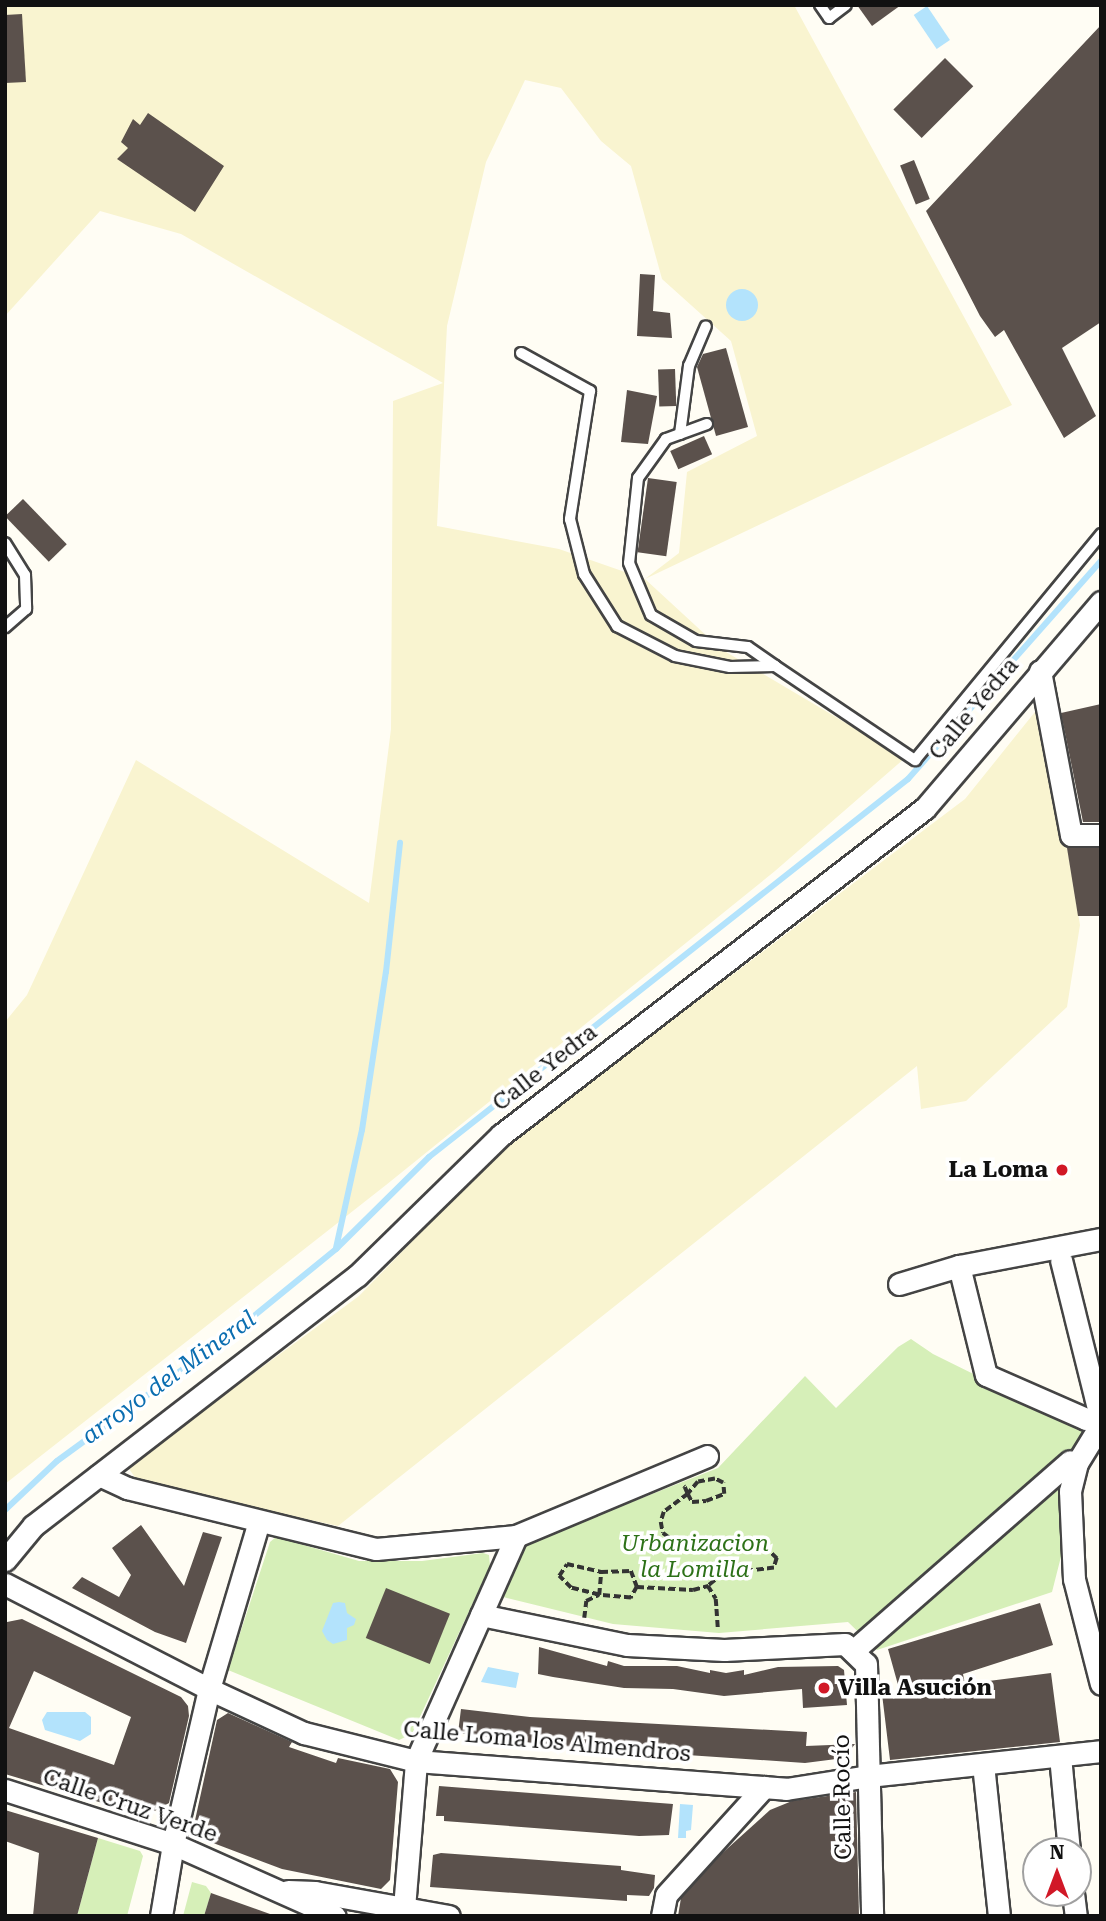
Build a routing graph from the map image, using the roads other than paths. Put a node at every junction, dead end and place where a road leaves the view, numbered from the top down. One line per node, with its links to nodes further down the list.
1 (820, 5): 2 (lane)
2 (846, 5)
3 (706, 326): 6 (lane)
4 (521, 353): 11 (lane)
5 (707, 424): 6 (lane)
6 (680, 434): 11 (lane)
7 (1101, 534): 11 (lane)
8 (5, 543): 10 (lane)
9 (1101, 603): 12 (street, Calle Yedra)
10 (5, 627)
11 (775, 666)
12 (1040, 671): 13 (street); 21 (street, Calle Yedra)
13 (1101, 835)
14 (1101, 1239): 16 (street)
15 (1062, 1260): 18 (street)
16 (959, 1266): 17 (street); 18 (street)
17 (899, 1284)
18 (1101, 1420): 28 (street)
19 (707, 1456): 23 (street)
20 (1070, 1461): 27 (street)
21 (99, 1475): 22 (street); 24 (street, Calle Yedra)
22 (258, 1521): 23 (street); 29 (street)
23 (516, 1536): 26 (street)
24 (5, 1560)
25 (5, 1584): 29 (street, Calle Loma los Almendros)
26 (481, 1615): 27 (street); 32 (street)
27 (849, 1647): 34 (street, Calle Rocío)
28 (1101, 1684)
29 (209, 1689): 32 (street, Calle Loma los Almendros); 38 (street)
30 (1101, 1751): 31 (street, Calle Loma los Almendros)
31 (1060, 1756): 33 (street, Calle Loma los Almendros); 37 (street)
32 (416, 1761): 35 (street, Calle Loma los Almendros); 40 (street)
33 (983, 1764): 34 (street, Calle Loma los Almendros); 46 (street)
34 (869, 1776): 35 (street, Calle Loma los Almendros); 45 (street, Calle Rocío)
35 (764, 1787): 44 (street)
36 (5, 1790): 38 (street, Calle Cruz Verde)
37 (1068, 1837)
38 (173, 1844): 39 (street, Calle Cruz Verde); 41 (street)
39 (276, 1890): 40 (street, Calle Cruz Verde); 42 (street, Calle Cruz Verde)
40 (382, 1910): 43 (street, Calle Cruz Verde)
41 (161, 1916)
42 (335, 1916)
43 (449, 1916)
44 (662, 1916)
45 (872, 1916)
46 (999, 1916)

